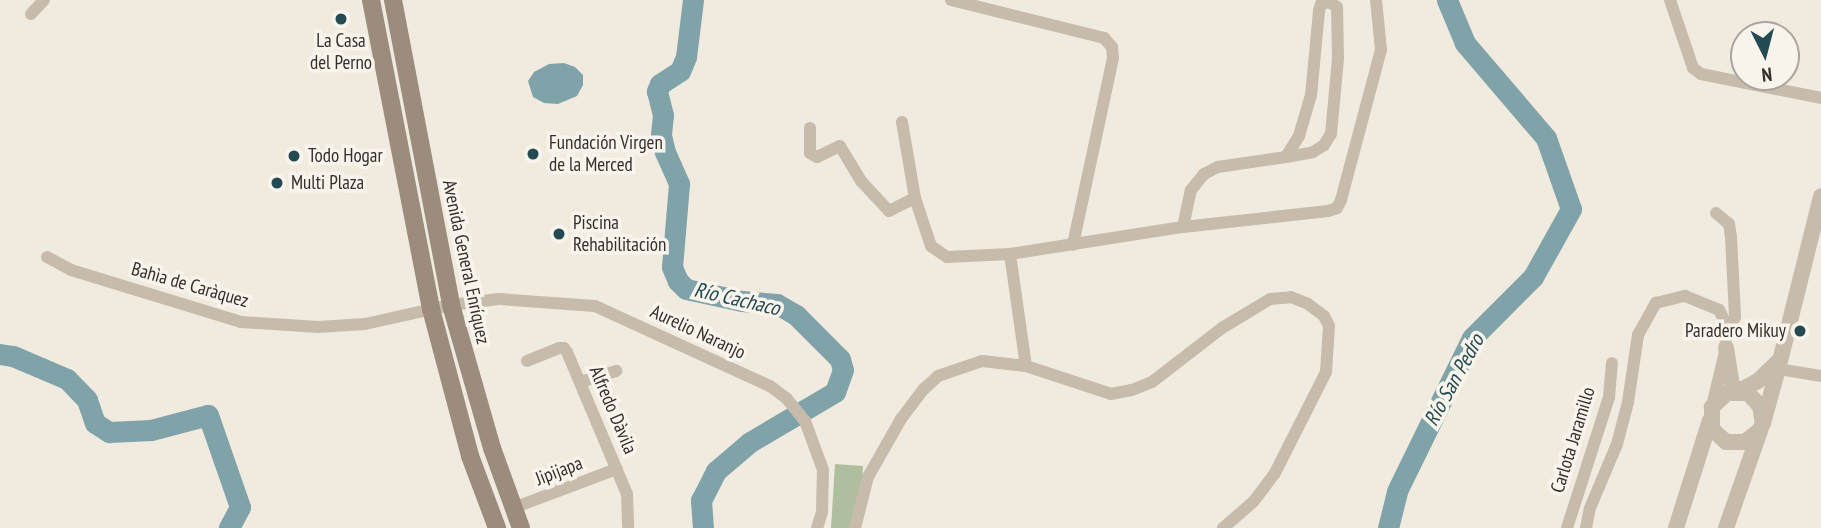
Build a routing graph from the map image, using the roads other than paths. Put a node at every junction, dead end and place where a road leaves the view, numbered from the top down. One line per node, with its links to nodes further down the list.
1 (44, 0): 7 (street)
2 (371, 0): 12 (main road)
3 (393, 0): 11 (main road, Avenida General Enríquez)
4 (951, 0): 18 (street)
5 (1376, 0): 17 (street)
6 (1670, 0): 8 (street)
7 (31, 14)
8 (1821, 98)
9 (902, 122): 15 (street)
10 (810, 128): 15 (street)
11 (419, 138): 12 (main road); 21 (main road, Avenida General Enríquez)
12 (397, 143): 22 (main road)
13 (1286, 157): 13 (street); 17 (street)
14 (1821, 196): 28 (street)
15 (915, 198): 19 (street)
16 (1716, 213): 24 (street)
17 (1183, 227): 18 (street)
18 (1073, 245): 19 (street)
19 (1010, 254): 29 (street)
20 (47, 257): 22 (street, Bahìa de Caràquez)
21 (451, 305): 22 (street, Bahìa de Caràquez); 23 (main road, Avenida General Enríquez); 41 (street, Aurelio Naranjo)
22 (431, 309): 25 (main road)
23 (459, 338): 25 (main road); 37 (main road, Avenida General Enríquez)
24 (1727, 342): 33 (street); 34 (street); 45 (street, Carlota Jaramillo)
25 (440, 343): 38 (main road)
26 (527, 361): 32 (street, Alfredo Dàvila)
27 (1612, 363): 44 (street, Carlota Jaramillo)
28 (1779, 365): 31 (street); 33 (street); 35 (street)
29 (1026, 366): 42 (street); 43 (street)
30 (616, 371): 32 (street)
31 (1821, 376)
32 (580, 383): 36 (street, Alfredo Dàvila)
33 (1738, 391): 34 (street); 35 (street)
34 (1711, 413): 35 (street); 46 (street)
35 (1761, 427): 47 (street)
36 (617, 469): 37 (street, Jipijapa); 40 (street, Alfredo Dàvila)
37 (513, 508): 39 (main road, Avenida General Enríquez)
38 (497, 528)
39 (520, 528)
40 (628, 528)
41 (817, 528)
42 (855, 528)
43 (1223, 528)
44 (1567, 528)
45 (1586, 528)
46 (1676, 528)
47 (1726, 528)

